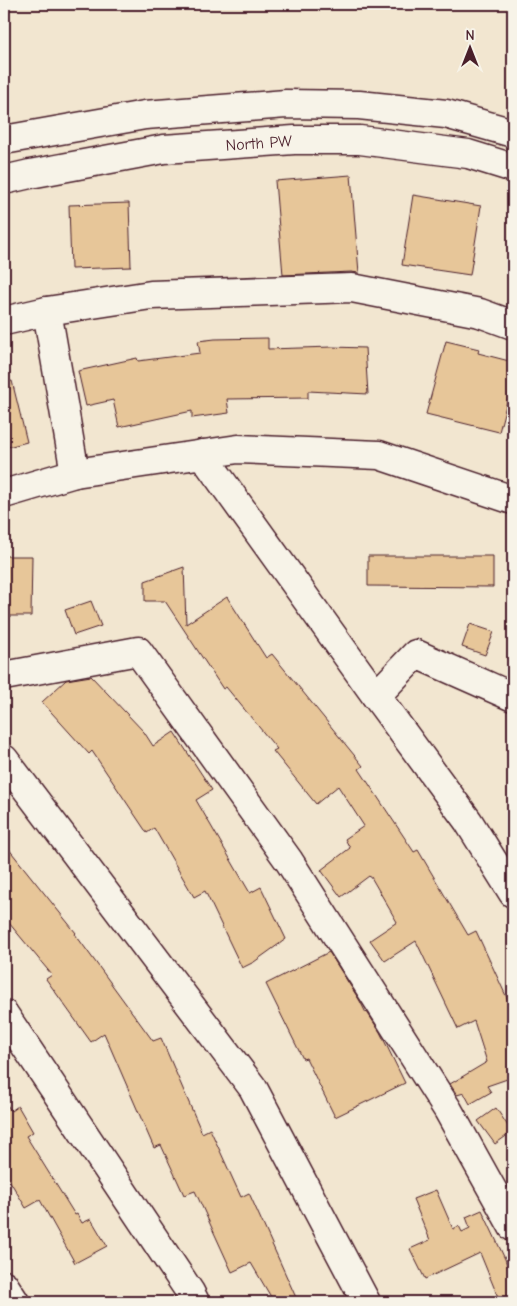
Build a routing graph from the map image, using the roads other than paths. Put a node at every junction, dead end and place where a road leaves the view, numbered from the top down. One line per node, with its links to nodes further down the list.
1 (513, 133): 2 (street)
2 (4, 140)
3 (513, 168): 4 (street, North PW)
4 (4, 180)
5 (47, 312): 6 (street); 7 (street); 9 (street)
6 (4, 321)
7 (513, 325)
8 (202, 454): 9 (street); 11 (street); 13 (street)
9 (75, 473): 10 (street)
10 (4, 494)
11 (513, 500)
12 (4, 676): 18 (street)
13 (376, 696): 14 (street); 16 (street)
14 (513, 696)
15 (4, 760): 22 (street)
16 (513, 892)
17 (4, 1014): 21 (street)
18 (513, 1227)
19 (4, 1285): 20 (street)
20 (15, 1302)
21 (195, 1302)
22 (366, 1302)

